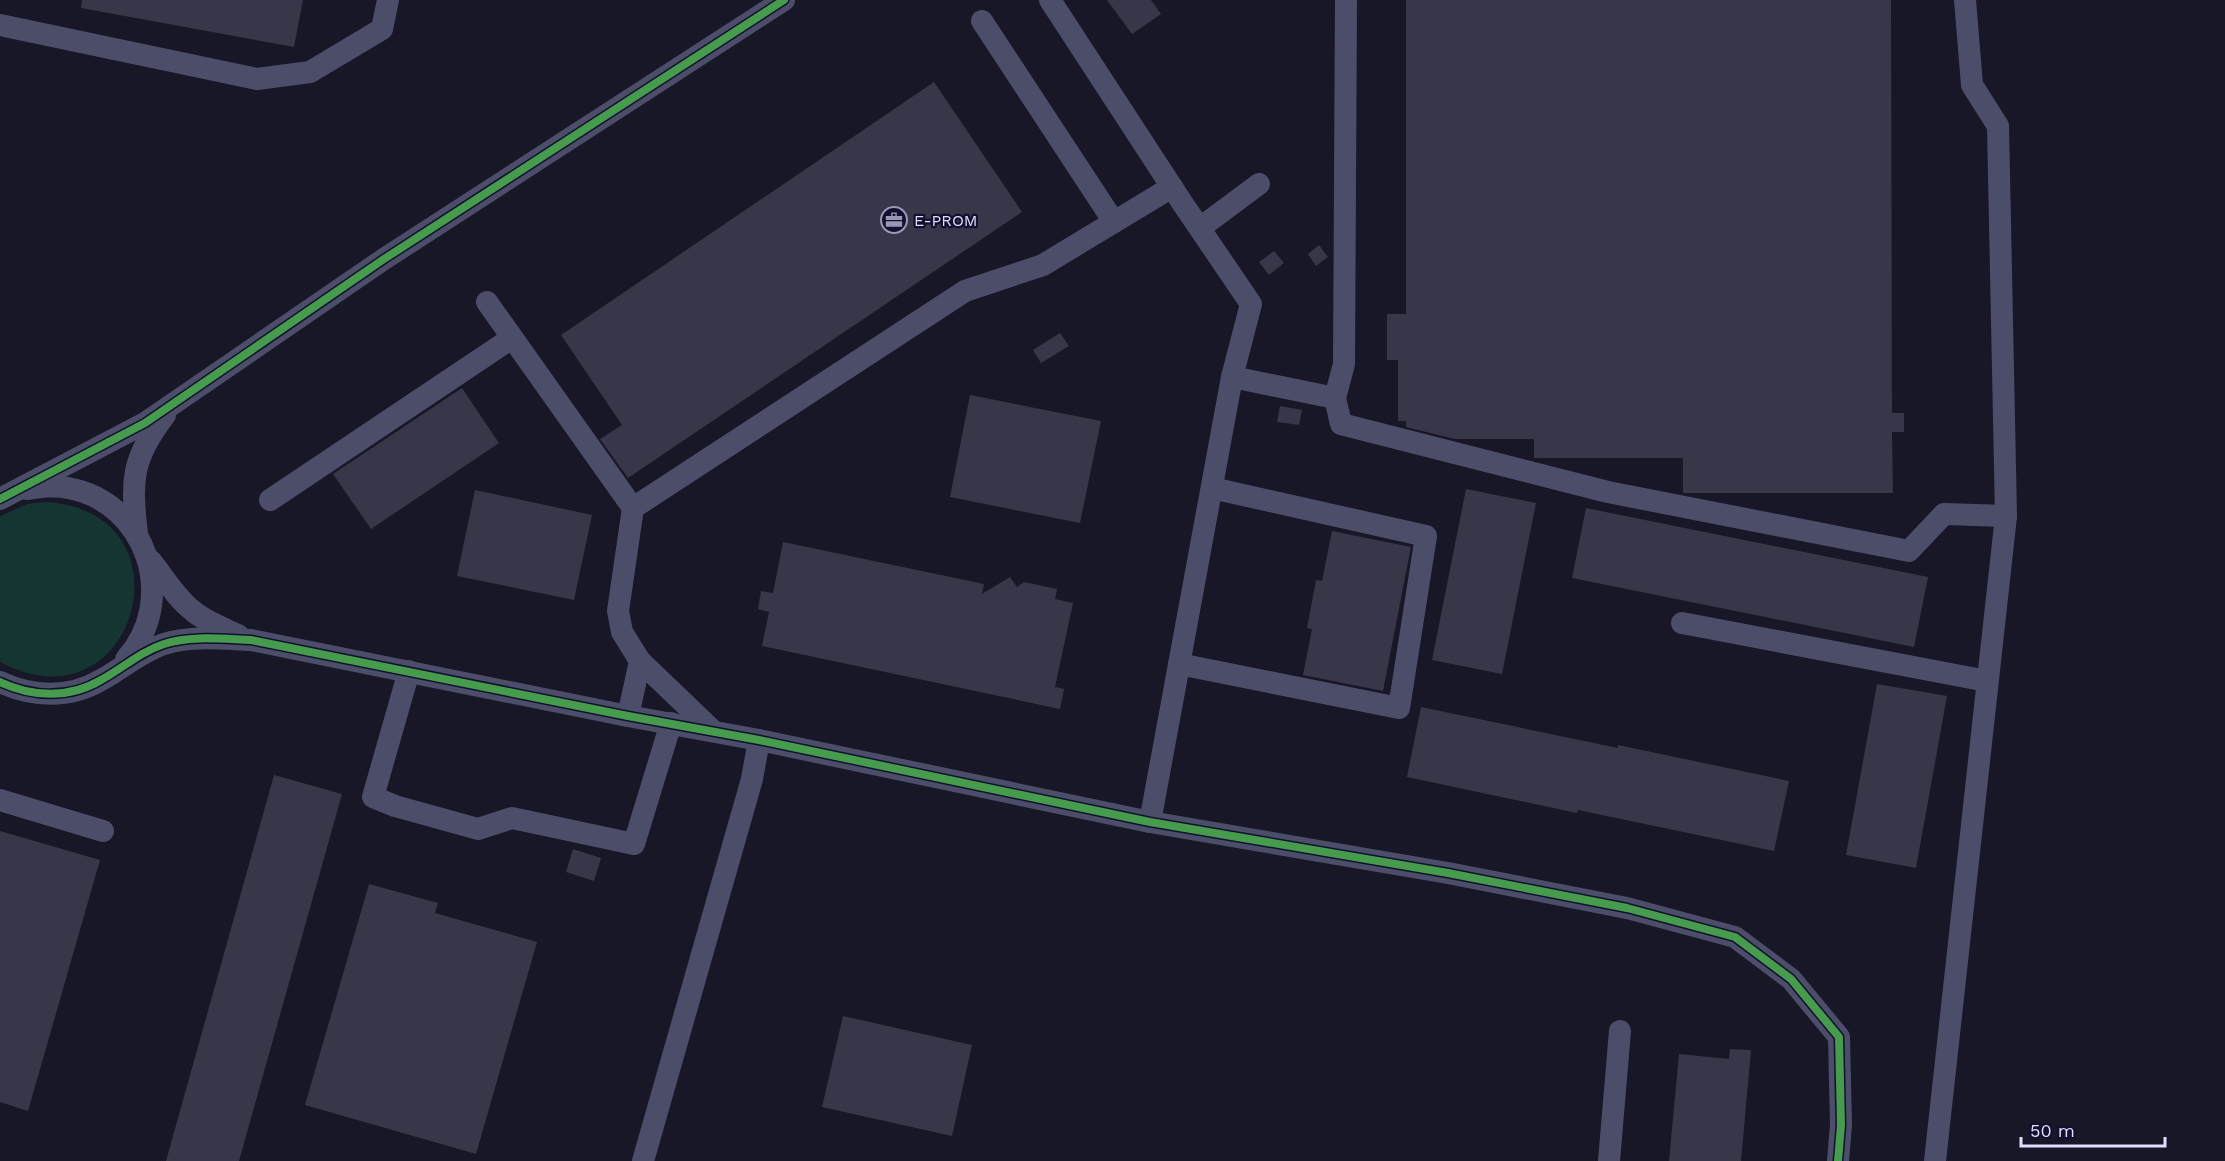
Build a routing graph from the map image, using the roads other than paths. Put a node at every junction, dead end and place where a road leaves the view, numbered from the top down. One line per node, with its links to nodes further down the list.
1 (388, 0): 7 (street)
2 (784, 0): 16 (street)
3 (1050, 0): 9 (street)
4 (1346, 0): 15 (street)
5 (1965, 0): 21 (street)
6 (981, 21): 10 (street)
7 (0, 25)
8 (1259, 184): 11 (street)
9 (1172, 187): 10 (street); 11 (street)
10 (1114, 222): 20 (street)
11 (1200, 228): 14 (street)
12 (487, 302): 13 (street)
13 (512, 338): 19 (street); 20 (street)
14 (1232, 377): 15 (street); 17 (street)
15 (1335, 398): 21 (street)
16 (174, 404): 18 (street); 22 (street)
17 (1212, 488): 27 (street); 27 (street)
18 (2, 498): 22 (street)
19 (270, 500)
20 (633, 508): 26 (street)
21 (2006, 516): 30 (street)
22 (136, 534): 23 (street)
23 (147, 555): 25 (street); 28 (street)
24 (1682, 624): 30 (street)
25 (251, 640): 28 (street); 29 (street)
26 (640, 661): 32 (street); 34 (street)
27 (1179, 664): 37 (street)
28 (119, 667): 31 (street)
29 (409, 671): 32 (street); 33 (street)
30 (1987, 681): 43 (street)
31 (0, 682)
32 (628, 716): 33 (street)
33 (671, 723): 34 (street)
34 (712, 730): 35 (street)
35 (759, 740): 37 (street); 40 (street)
36 (0, 800): 38 (street)
37 (1150, 822): 42 (street)
38 (103, 831)
39 (1620, 1031): 41 (street)
40 (643, 1161)
41 (1609, 1161)
42 (1838, 1161)
43 (1935, 1161)

